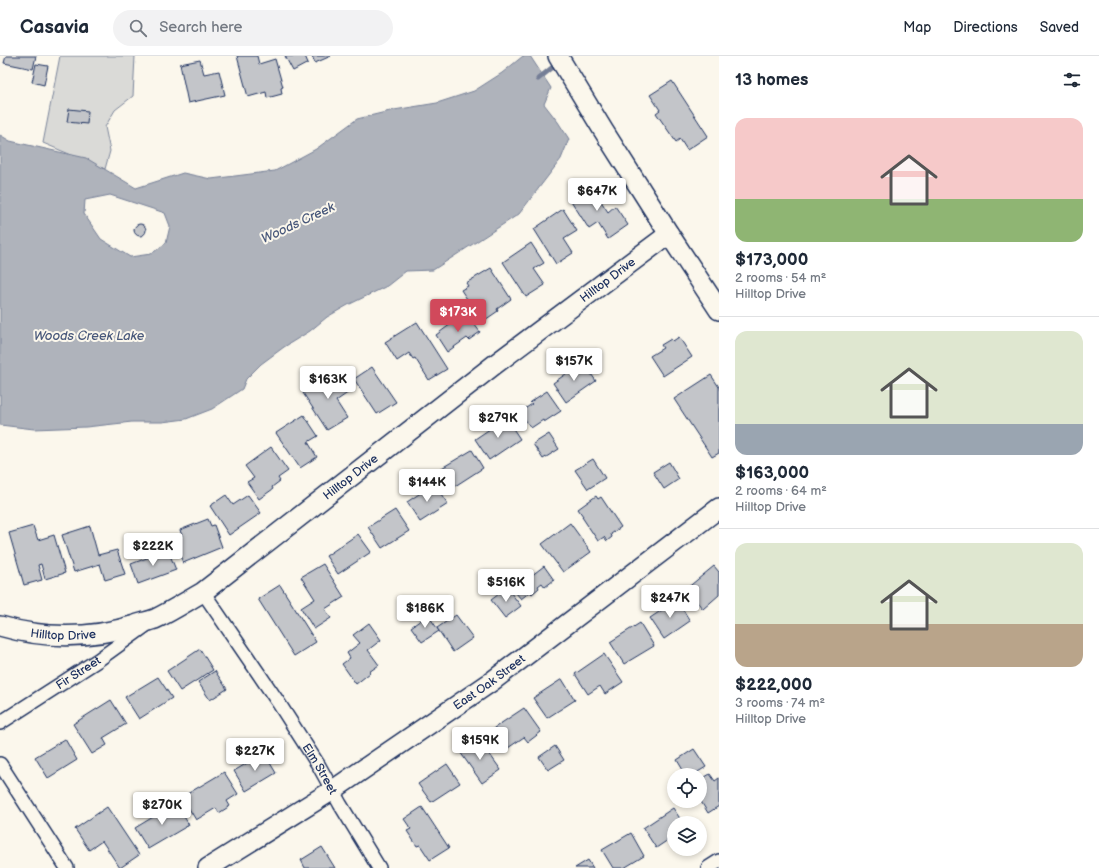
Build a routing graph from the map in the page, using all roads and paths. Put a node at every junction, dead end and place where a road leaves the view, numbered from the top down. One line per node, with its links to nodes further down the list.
1 (558, 56): 2 (street)
2 (669, 234): 3 (street); 5 (street, Hilltop Drive)
3 (719, 310)
4 (719, 508): 10 (street, East Oak Street)
5 (203, 592): 6 (street, Hilltop Drive); 10 (street, Elm Street)
6 (154, 619): 7 (street, Hilltop Drive); 8 (street, Fir Street)
7 (0, 626)
8 (0, 723)
9 (0, 764): 12 (street)
10 (333, 790): 13 (street, East Oak Street); 14 (street, Elm Street)
11 (719, 861): 15 (street)
12 (67, 868)
13 (208, 868)
14 (379, 868)
15 (708, 868)

